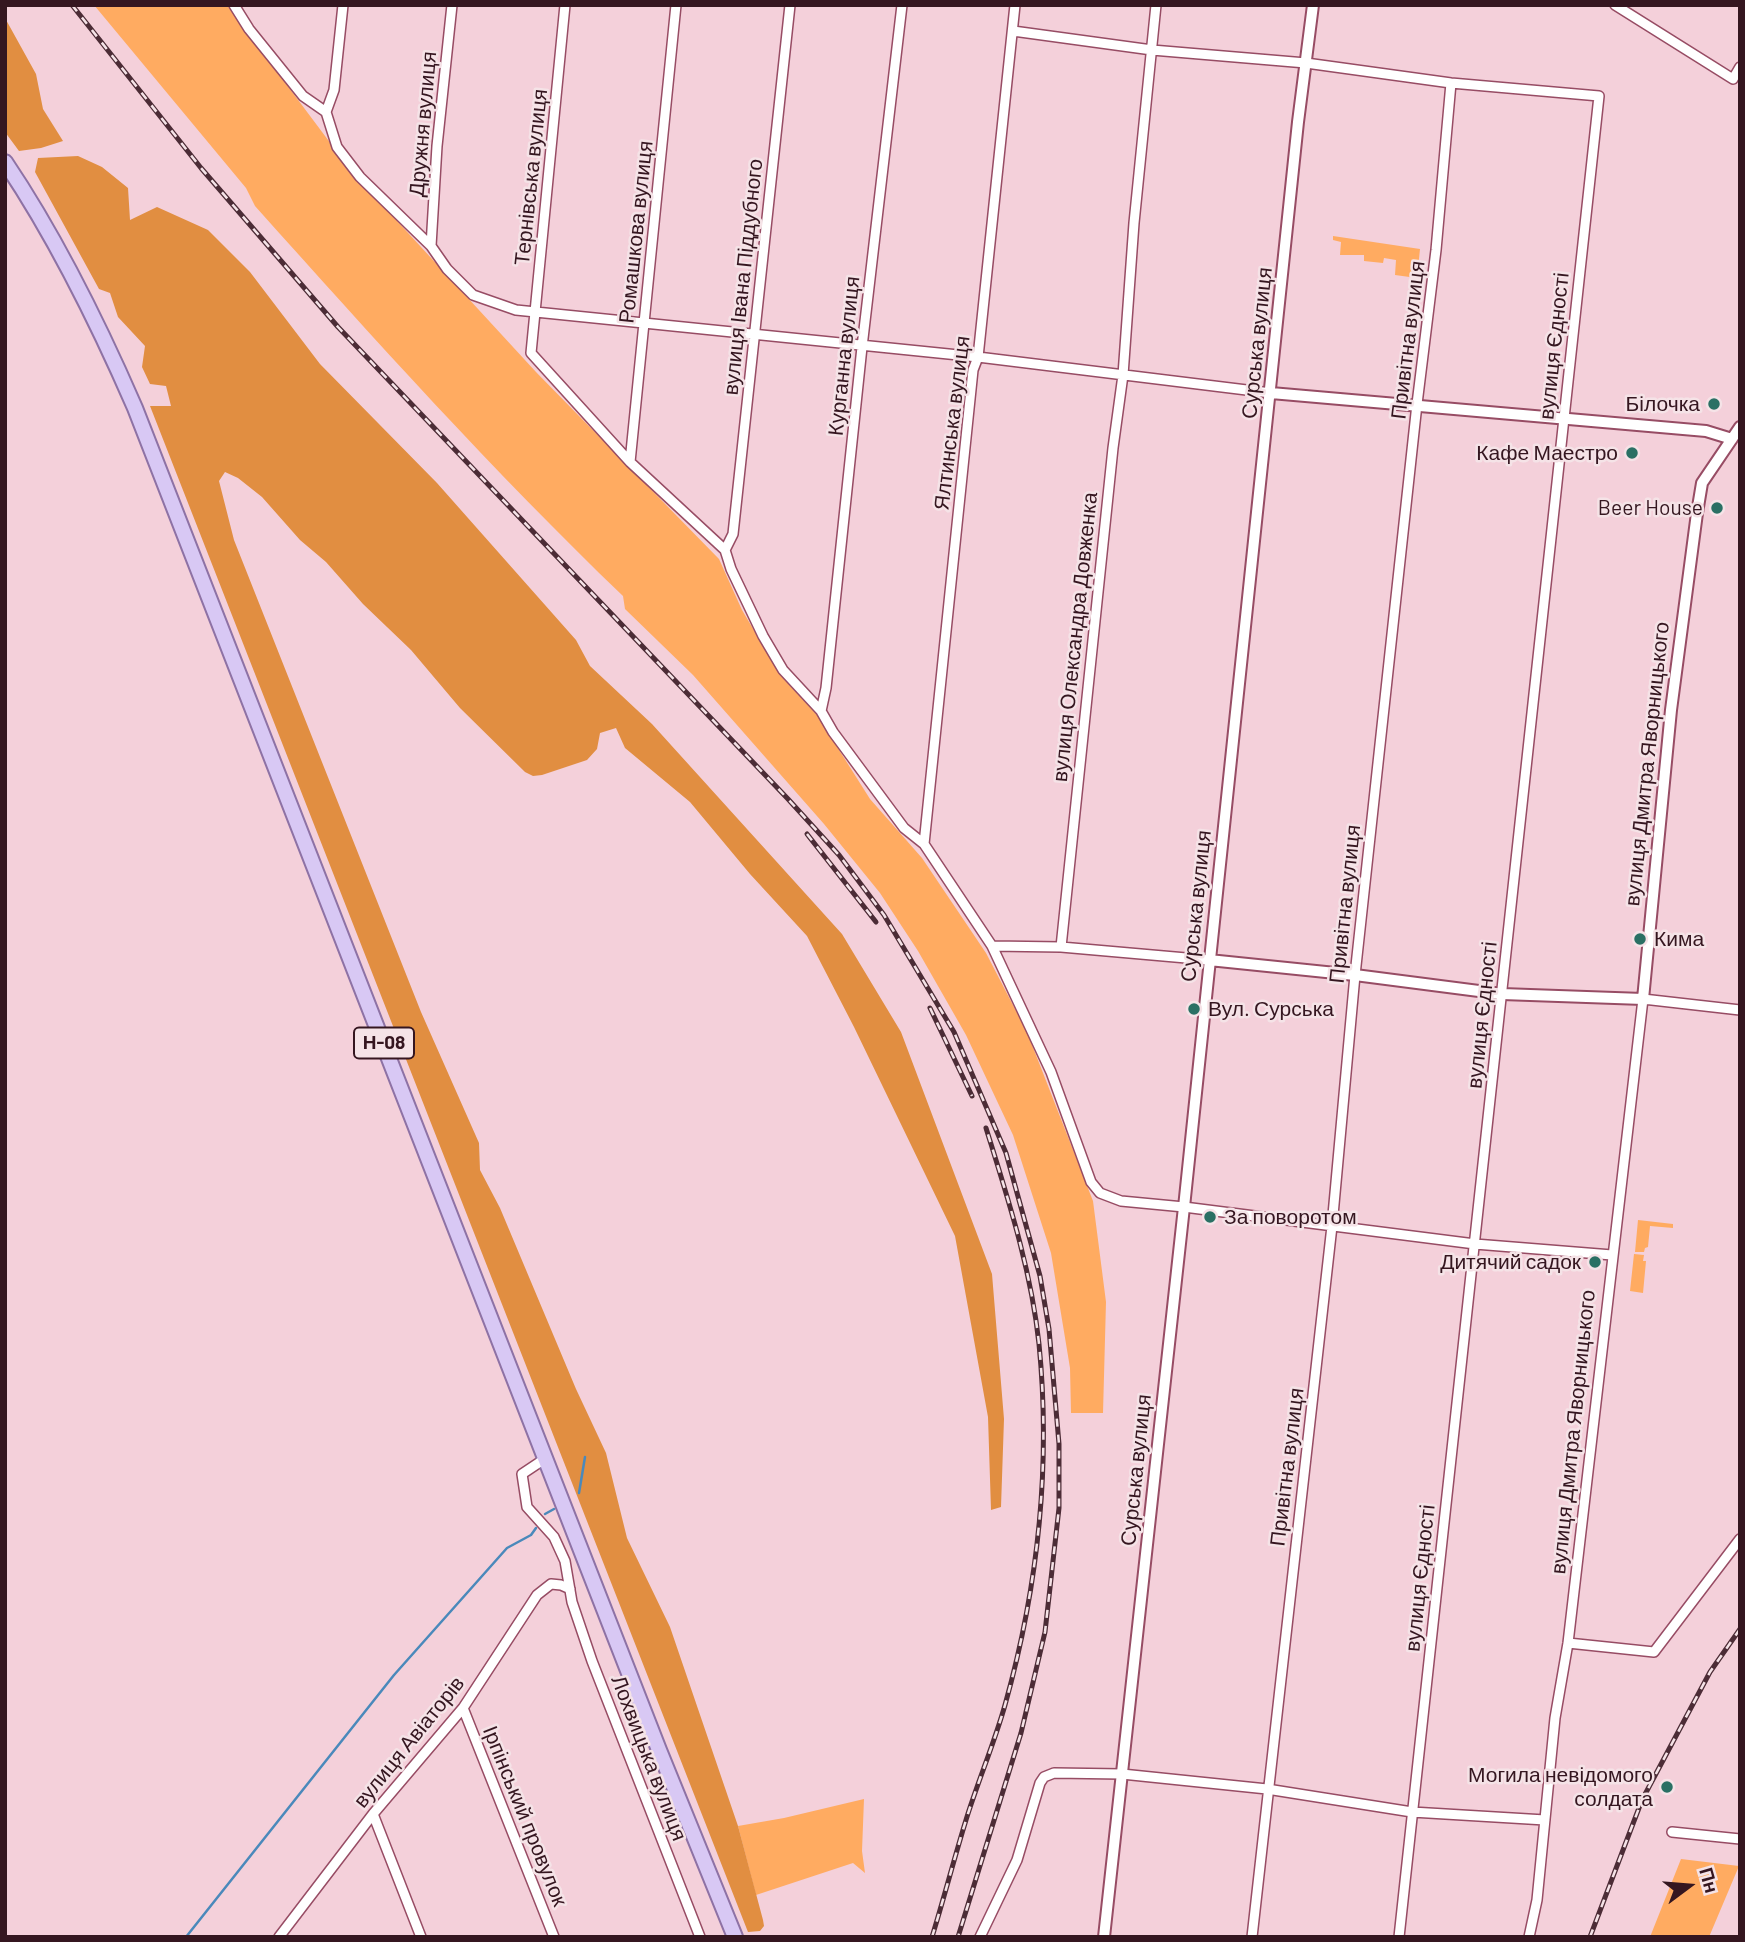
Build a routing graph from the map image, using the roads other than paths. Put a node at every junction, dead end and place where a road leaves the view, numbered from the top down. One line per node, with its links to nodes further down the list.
1 (234, 5): 17 (street)
2 (343, 5): 17 (street)
3 (452, 5): 19 (street, Дружня вулиця)
4 (565, 5): 20 (street, Тернівська вулиця)
5 (676, 5): 21 (street, Ромашкова вулиця)
6 (789, 5): 22 (street, вулиця Івана Піддубного)
7 (902, 5): 23 (street, Курганна вулиця)
8 (1015, 5): 12 (street, Ялтинська вулиця)
9 (1156, 5): 13 (street, вулиця Олександра Довженка)
10 (1313, 5): 14 (street, Сурська вулиця)
11 (1615, 5): 15 (street)
12 (1013, 31): 13 (street); 24 (street, Ялтинська вулиця)
13 (1152, 50): 14 (street); 25 (street, вулиця Олександра Довженка)
14 (1306, 63): 16 (street); 26 (street, Сурська вулиця)
15 (1740, 67)
16 (1451, 83): 27 (street, Привітна вулиця); 28 (street, вулиця Єдності)
17 (326, 113): 19 (street)
18 (5, 162): 46 (main road, Н-08)
19 (431, 246): 20 (street)
20 (535, 311): 21 (street); 31 (street, Тернівська вулиця)
21 (645, 322): 22 (street); 31 (street, Ромашкова вулиця)
22 (755, 336): 23 (street); 32 (street, вулиця Івана Піддубного)
23 (862, 347): 24 (street); 33 (street, Курганна вулиця)
24 (978, 357): 25 (street); 34 (street, Ялтинська вулиця)
25 (1123, 376): 26 (street); 36 (street, вулиця Олександра Довженка)
26 (1271, 393): 27 (street); 37 (street, Сурська вулиця)
27 (1417, 404): 28 (street); 38 (street, Привітна вулиця)
28 (1564, 418): 30 (street); 39 (street, вулиця Єдності)
29 (1740, 428): 30 (street, вулиця Дмитра Яворницького)
30 (1732, 439): 40 (street, вулиця Дмитра Яворницького)
31 (630, 462): 32 (street)
32 (725, 551): 33 (street)
33 (821, 711): 34 (street)
34 (924, 844): 35 (street)
35 (992, 946): 36 (street); 42 (street)
36 (1061, 947): 37 (street)
37 (1209, 960): 38 (street); 42 (street, Сурська вулиця)
38 (1355, 975): 39 (street); 43 (street, Привітна вулиця)
39 (1503, 993): 40 (street); 44 (street, вулиця Єдності)
40 (1643, 999): 41 (street); 45 (street, вулиця Дмитра Яворницького)
41 (1740, 1010)
42 (1184, 1207): 43 (street); 51 (street, Сурська вулиця)
43 (1332, 1226): 44 (street); 52 (street, Привітна вулиця)
44 (1475, 1244): 45 (street); 53 (street, вулиця Єдності)
45 (1612, 1255): 49 (street, вулиця Дмитра Яворницького)
46 (546, 1458): 48 (street, Лохвицька вулиця); 62 (main road, Н-08)
47 (1740, 1539): 49 (street)
48 (570, 1589): 50 (street, вулиця Авіаторів); 61 (street, Лохвицька вулиця)
49 (1568, 1643): 55 (street, вулиця Дмитра Яворницького)
50 (463, 1708): 54 (street, вулиця Авіаторів); 60 (street, Ірпінський провулок)
51 (1122, 1774): 52 (street); 63 (street); 64 (street, Сурська вулиця)
52 (1267, 1789): 53 (street); 65 (street, Привітна вулиця)
53 (1412, 1812): 55 (street); 66 (street, вулиця Єдності)
54 (373, 1814): 58 (street, вулиця Авіаторів); 59 (street)
55 (1545, 1820): 67 (street, вулиця Дмитра Яворницького)
56 (1672, 1832): 57 (street)
57 (1740, 1839)
58 (279, 1937)
59 (421, 1937)
60 (554, 1937)
61 (700, 1937)
62 (735, 1937)
63 (980, 1937)
64 (1104, 1937)
65 (1252, 1937)
66 (1399, 1937)
67 (1529, 1937)

